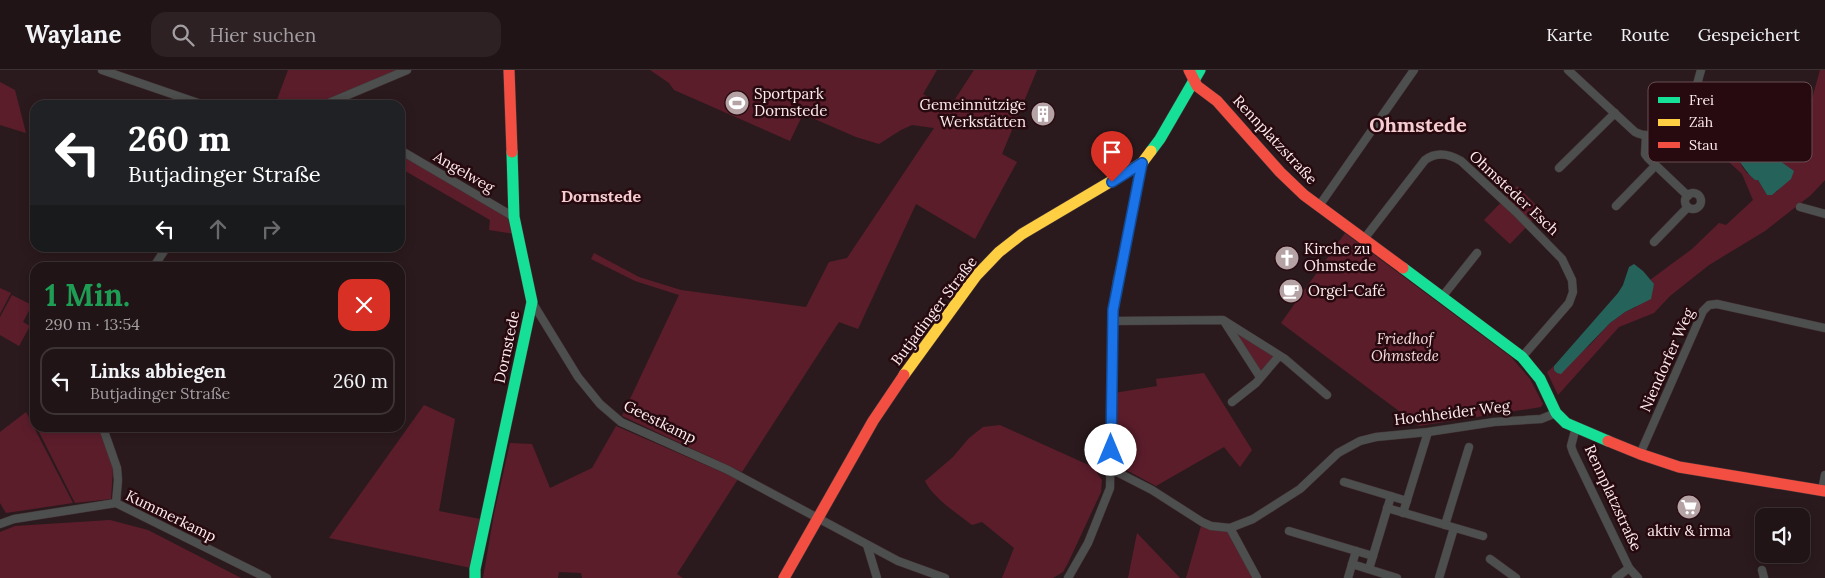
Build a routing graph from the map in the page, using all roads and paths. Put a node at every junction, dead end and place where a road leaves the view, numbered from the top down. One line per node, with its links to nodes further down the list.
1 (102, 70): 9 (street)
2 (407, 70): 10 (street)
3 (509, 70): 25 (street, Dornstede)
4 (1414, 70): 20 (street)
5 (1568, 70): 11 (street)
6 (1701, 70): 8 (street)
7 (1195, 73): 16 (street, Butjadinger Straße); 20 (street, Rennplatzstraße)
8 (1697, 82)
9 (189, 100)
10 (336, 100)
11 (1615, 113): 12 (street); 18 (street)
12 (1646, 136): 14 (street)
13 (405, 153): 25 (street, Angelweg)
14 (1648, 158)
15 (1652, 162): 17 (street)
16 (1142, 163): 32 (street); 54 (street, Butjadinger Straße)
17 (1655, 166): 19 (street); 21 (street)
18 (1559, 168)
19 (1688, 196): 22 (street); 22 (street)
20 (1319, 206): 26 (street, Rennplatzstraße)
21 (1616, 206)
22 (1688, 207): 27 (street)
23 (1800, 207): 24 (street)
24 (1825, 214)
25 (514, 217): 30 (street, Dornstede)
26 (1364, 238): 29 (street, Rennplatzstraße); 35 (street, Ohmsteder Esch)
27 (1654, 242)
28 (1476, 253): 29 (street)
29 (1442, 297): 35 (street, Rennplatzstraße)
30 (532, 302): 54 (street, Geestkamp); 68 (street, Dornstede)
31 (1223, 320): 32 (street); 34 (street); 36 (street)
32 (1112, 321): 45 (street)
33 (1825, 328): 44 (street, Niendorfer Weg)
34 (1279, 356): 36 (street); 37 (street)
35 (1522, 357): 39 (street, Rennplatzstraße)
36 (1260, 378): 38 (street)
37 (1327, 395)
38 (1232, 402)
39 (1556, 413): 40 (street); 42 (street, Hochheider Weg)
40 (1576, 427): 44 (street); 66 (street, Rennplatzstraße)
41 (105, 432): 51 (street)
42 (1428, 432): 50 (street); 57 (street, Hochheider Weg)
43 (1469, 447): 56 (street)
44 (1640, 454): 48 (street)
45 (1111, 469): 57 (street); 73 (street)
46 (1825, 475): 48 (street)
47 (1344, 482): 49 (street)
48 (1824, 490)
49 (1391, 496): 50 (street); 52 (street)
50 (1407, 501): 53 (street)
51 (116, 504): 55 (street, Kummerkamp); 69 (street, Kummerkamp)
52 (1387, 508): 53 (street); 63 (street)
53 (1404, 513): 56 (street)
54 (818, 519): 61 (street, Geestkamp); 70 (street, Butjadinger Straße)
55 (0, 524)
56 (1446, 525): 58 (street)
57 (1230, 528): 74 (street)
58 (1454, 528): 60 (street); 77 (street)
59 (1289, 531): 62 (street)
60 (1483, 536)
61 (867, 545): 71 (street); 72 (street, Geestkamp)
62 (1356, 551): 63 (street); 65 (street)
63 (1373, 556): 67 (street)
64 (1490, 559): 78 (street)
65 (1352, 564): 67 (street); 75 (street)
66 (1630, 568): 79 (street); 80 (street, Rennplatzstraße)
67 (1369, 569): 76 (street)
68 (473, 575)
69 (267, 578)
70 (784, 578)
71 (877, 578)
72 (945, 578)
73 (1068, 578)
74 (1257, 578)
75 (1348, 578)
76 (1397, 578)
77 (1439, 578)
78 (1516, 578)
79 (1616, 578)
80 (1638, 578)

